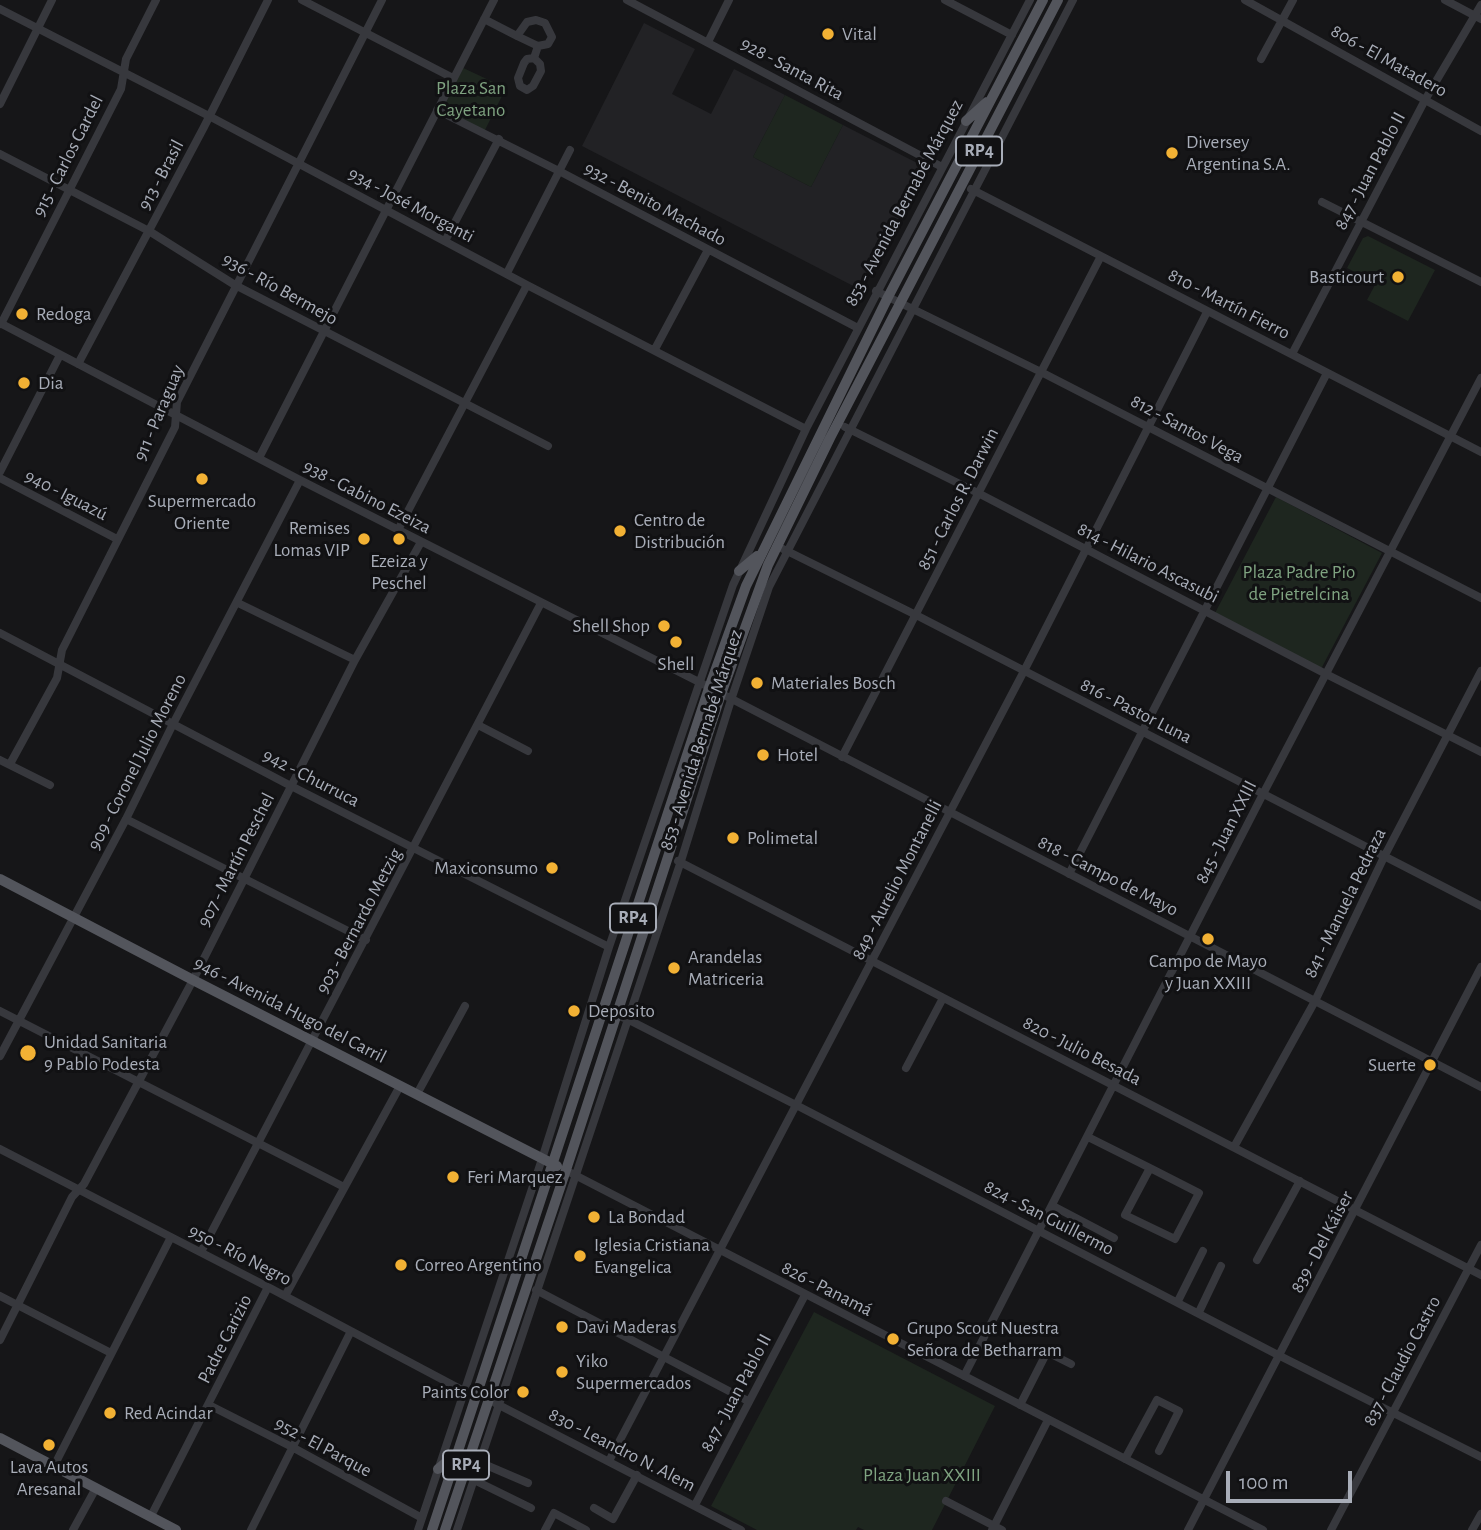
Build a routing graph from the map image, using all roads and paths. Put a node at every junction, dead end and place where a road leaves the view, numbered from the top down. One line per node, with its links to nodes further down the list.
1 (52, 0): 22 (street)
2 (156, 0): 30 (street, 915 - Carlos Gardel)
3 (268, 0): 36 (street, 913 - Brasil)
4 (302, 0): 23 (street)
5 (382, 0): 23 (street, 911 - Paraguay)
6 (494, 0): 20 (street)
7 (627, 0): 26 (street, 928 - Santa Rita)
8 (729, 0): 26 (street)
9 (945, 0): 24 (street)
10 (1030, 0): 24 (street, 853 - Avenida Bernabé Márquez)
11 (1043, 0): 32 (main road, 853 - Avenida Bernabé Márquez / RP4)
12 (1058, 0): 45 (main road, 853 - Avenida Bernabé Márquez / RP4)
13 (1073, 0): 47 (street, 853 - Avenida Bernabé Márquez)
14 (1245, 0): 21 (street, 806 - El Matadero)
15 (1293, 0): 21 (street)
16 (1445, 0): 19 (street)
17 (1481, 5): 19 (street, 847 - Juan Pablo II)
18 (0, 9): 22 (street, 934 - José Morganti)
19 (1478, 18): 33 (street, 847 - Juan Pablo II)
20 (484, 19): 25 (street); 31 (street)
21 (1282, 19): 29 (street); 33 (street, 806 - El Matadero)
22 (38, 30): 30 (street, 934 - José Morganti); 34 (street)
23 (365, 33): 31 (street); 42 (street, 911 - Paraguay)
24 (1012, 35): 37 (street, 853 - Avenida Bernabé Márquez)
25 (517, 36): 27 (street); 27 (street)
26 (708, 42): 43 (street, 928 - Santa Rita)
27 (538, 46): 28 (street)
28 (534, 58)
29 (1261, 59)
30 (124, 74): 36 (street, 934 - José Morganti); 46 (street, 915 - Carlos Gardel)
31 (453, 78): 35 (street)
32 (992, 98): 37 (main road); 60 (main road, 853 - Avenida Bernabé Márquez / RP4)
33 (1425, 100): 38 (street, 806 - El Matadero); 50 (street, 847 - Juan Pablo II)
34 (0, 104)
35 (437, 110): 39 (street, 932 - Benito Machado); 49 (street)
36 (209, 116): 42 (street, 934 - José Morganti); 51 (street, 913 - Brasil)
37 (966, 121): 43 (street, 853 - Avenida Bernabé Márquez)
38 (1481, 131)
39 (499, 139): 44 (street, 932 - Benito Machado); 52 (street)
40 (570, 150): 44 (street)
41 (0, 154): 46 (street, 936 - Río Bermejo)
42 (298, 164): 49 (street, 934 - José Morganti); 57 (street, 911 - Paraguay)
43 (942, 166): 59 (street, 853 - Avenida Bernabé Márquez)
44 (559, 171): 53 (street, 932 - Benito Machado); 55 (street)
45 (962, 184): 47 (street, 810 - Martín Fierro); 61 (main road, 853 - Avenida Bernabé Márquez / RP4)
46 (68, 189): 51 (street, 936 - Río Bermejo); 64 (street, 915 - Carlos Gardel)
47 (974, 190): 54 (street, 810 - Martín Fierro); 62 (street, 853 - Avenida Bernabé Márquez)
48 (1322, 202): 50 (street)
49 (387, 210): 52 (street, 934 - José Morganti); 66 (street)
50 (1362, 221): 56 (street); 68 (street, 847 - Juan Pablo II)
51 (149, 231): 57 (street, 936 - Río Bermejo); 70 (street, 913 - Brasil)
52 (445, 242): 55 (street, 934 - José Morganti)
53 (708, 250): 65 (street, 932 - Benito Machado); 67 (street)
54 (1101, 256): 63 (street, 810 - Martín Fierro); 71 (street, 851 - Carlos R. Darwin)
55 (507, 274): 58 (street, 934 - José Morganti)
56 (1481, 282)
57 (235, 285): 66 (street, 936 - Río Bermejo); 75 (street, 911 - Paraguay)
58 (527, 285): 67 (street, 934 - José Morganti); 74 (street)
59 (876, 291): 60 (street, 812 - Santos Vega); 65 (street, 853 - Avenida Bernabé Márquez)
60 (887, 297): 61 (street, 812 - Santos Vega); 95 (main road, 853 - Avenida Bernabé Márquez / RP4)
61 (901, 303): 62 (street, 812 - Santos Vega); 76 (main road, 853 - Avenida Bernabé Márquez / RP4)
62 (912, 308): 71 (street, 812 - Santos Vega); 79 (street, 853 - Avenida Bernabé Márquez)
63 (1207, 312): 68 (street, 810 - Martín Fierro); 77 (street, 849 - Aurelio Montanelli)
64 (1, 324): 69 (street, 938 - Gabino Ezeiza)
65 (858, 328): 78 (street, 853 - Avenida Bernabé Márquez)
66 (324, 332): 74 (street, 936 - Río Bermejo); 83 (street)
67 (654, 349): 78 (street, 934 - José Morganti)
68 (1292, 354): 72 (street, 810 - Martín Fierro)
69 (60, 355): 70 (street, 938 - Gabino Ezeiza); 84 (street)
70 (78, 364): 75 (street, 938 - Gabino Ezeiza)
71 (1041, 372): 77 (street, 812 - Santos Vega); 88 (street, 851 - Carlos R. Darwin)
72 (1327, 373): 80 (street, 810 - Martín Fierro); 87 (street)
73 (1481, 378): 80 (street, 845 - Juan XXIII)
74 (463, 403): 81 (street, 936 - Río Bermejo); 89 (street)
75 (176, 415): 83 (street, 938 - Gabino Ezeiza); 90 (street, 911 - Paraguay)
76 (838, 423): 79 (street, 814 - Hilario Ascasubi); 92 (main road, 853 - Avenida Bernabé Márquez / RP4)
77 (1148, 426): 87 (street, 812 - Santos Vega); 93 (street, 849 - Aurelio Montanelli)
78 (806, 429): 96 (street, 853 - Avenida Bernabé Márquez)
79 (849, 429): 88 (street, 814 - Hilario Ascasubi); 92 (street, 853 - Avenida Bernabé Márquez)
80 (1450, 436): 82 (street, 810 - Martín Fierro); 94 (street, 845 - Juan XXIII)
81 (548, 446)
82 (1481, 452)
83 (259, 458): 86 (street, 938 - Gabino Ezeiza)
84 (0, 472)
85 (0, 478): 90 (street, 940 - Iguazú)
86 (300, 480): 89 (street, 938 - Gabino Ezeiza); 98 (street, 909 - Coronel Julio Moreno)
87 (1268, 490): 94 (street, 812 - Santos Vega); 100 (street)
88 (978, 493): 93 (street, 814 - Hilario Ascasubi); 101 (street, 851 - Carlos R. Darwin)
89 (398, 530): 91 (street, 938 - Gabino Ezeiza)
90 (117, 539): 104 (street, 911 - Paraguay)
91 (421, 542): 99 (street, 938 - Gabino Ezeiza); 103 (street, 907 - Martín Peschel)
92 (781, 548): 101 (street, 816 - Pastor Luna); 109 (main road, 853 - Avenida Bernabé Márquez / RP4)
93 (1087, 550): 100 (street, 814 - Hilario Ascasubi); 105 (street, 849 - Aurelio Montanelli)
94 (1390, 550): 97 (street, 812 - Santos Vega); 107 (street, 845 - Juan XXIII)
95 (760, 554): 96 (main road); 108 (main road, 853 - Avenida Bernabé Márquez / RP4)
96 (739, 571): 108 (street, 853 - Avenida Bernabé Márquez)
97 (1481, 598)
98 (238, 603): 103 (street); 110 (street, 909 - Coronel Julio Moreno)
99 (541, 603): 108 (street, 938 - Gabino Ezeiza); 111 (street, 903 - Bernardo Metzig)
100 (1205, 610): 107 (street, 814 - Hilario Ascasubi); 112 (street)
101 (916, 615): 105 (street, 816 - Pastor Luna); 116 (street, 851 - Carlos R. Darwin)
102 (0, 633): 104 (street, 942 - Churruca)
103 (355, 660): 120 (street, 907 - Martín Peschel)
104 (59, 663): 110 (street, 942 - Churruca); 118 (street, 911 - Paraguay)
105 (1024, 671): 112 (street, 816 - Pastor Luna); 122 (street, 849 - Aurelio Montanelli)
106 (1481, 671): 113 (street, 841 - Manuela Pedraza)
107 (1326, 674): 113 (street, 814 - Hilario Ascasubi); 121 (street, 845 - Juan XXIII)
108 (704, 685): 109 (street, 938 - Gabino Ezeiza); 135 (street, 853 - Avenida Bernabé Márquez); 142 (main road, 853 - Avenida Bernabé Márquez / RP4)
109 (726, 697): 116 (street, 818 - Campo de Mayo); 125 (main road, 853 - Avenida Bernabé Márquez / RP4); 127 (street, 853 - Avenida Bernabé Márquez)
110 (173, 724): 120 (street, 942 - Churruca); 123 (street, 909 - Coronel Julio Moreno)
111 (478, 725): 114 (street); 124 (street, 903 - Bernardo Metzig)
112 (1143, 733): 121 (street, 816 - Pastor Luna); 128 (street)
113 (1448, 734): 115 (street, 814 - Hilario Ascasubi); 126 (street, 841 - Manuela Pedraza)
114 (527, 751)
115 (1481, 752)
116 (842, 757): 122 (street, 818 - Campo de Mayo)
117 (0, 760): 118 (street)
118 (10, 764): 119 (street)
119 (50, 785)
120 (291, 786): 124 (street, 942 - Churruca); 130 (street, 907 - Martín Peschel)
121 (1263, 794): 126 (street, 816 - Pastor Luna); 133 (street, 845 - Juan XXIII)
122 (950, 812): 128 (street, 818 - Campo de Mayo); 136 (street, 849 - Aurelio Montanelli)
123 (126, 819): 130 (street); 132 (street, 909 - Coronel Julio Moreno)
124 (415, 848): 134 (street, 903 - Bernardo Metzig); 135 (street, 942 - Churruca)
125 (667, 857): 127 (street, 820 - Julio Besada); 144 (main road, 853 - Avenida Bernabé Márquez / RP4)
126 (1384, 857): 131 (street, 816 - Pastor Luna); 140 (street, 841 - Manuela Pedraza)
127 (681, 861): 136 (street, 820 - Julio Besada); 145 (street, 853 - Avenida Bernabé Márquez)
128 (1069, 874): 133 (street, 818 - Campo de Mayo)
129 (0, 878): 132 (main road, 946 - Avenida Hugo del Carril)
130 (246, 879): 134 (street); 138 (street, 907 - Martín Peschel)
131 (1481, 906)
132 (73, 917): 138 (main road, 946 - Avenida Hugo del Carril); 146 (street, 909 - Coronel Julio Moreno)
133 (1190, 936): 140 (street, 818 - Campo de Mayo); 152 (street, 845 - Juan XXIII)
134 (366, 940): 147 (street, 903 - Bernardo Metzig)
135 (609, 947): 161 (street, 853 - Avenida Bernabé Márquez)
136 (873, 962): 139 (street, 820 - Julio Besada); 156 (street, 849 - Aurelio Montanelli)
137 (1481, 967): 149 (street, 839 - Del Káiser)
138 (193, 980): 147 (main road, 946 - Avenida Hugo del Carril); 151 (street, 907 - Martín Peschel)
139 (943, 998): 150 (street); 152 (street, 820 - Julio Besada)
140 (1315, 1001): 149 (street, 818 - Campo de Mayo); 159 (street, 841 - Manuela Pedraza)
141 (465, 1006): 155 (street)
142 (603, 1010): 144 (street, 824 - San Guillermo); 161 (main road, 853 - Avenida Bernabé Márquez / RP4)
143 (0, 1011): 146 (street)
144 (616, 1015): 145 (street, 824 - San Guillermo); 163 (main road, 853 - Avenida Bernabé Márquez / RP4)
145 (627, 1019): 156 (street, 824 - San Guillermo); 163 (street, 853 - Avenida Bernabé Márquez)
146 (19, 1021): 148 (street, 909 - Coronel Julio Moreno); 151 (street)
147 (313, 1042): 153 (main road, 946 - Avenida Hugo del Carril); 158 (street, 903 - Bernardo Metzig)
148 (0, 1056)
149 (1433, 1062): 154 (street, 818 - Campo de Mayo); 168 (street, 839 - Del Káiser)
150 (906, 1068)
151 (138, 1083): 158 (street); 166 (street, 907 - Martín Peschel)
152 (1114, 1085): 157 (street, 845 - Juan XXIII); 159 (street, 820 - Julio Besada)
153 (400, 1086): 155 (main road, 946 - Avenida Hugo del Carril); 165 (street, Padre Carizio)
154 (1481, 1087)
155 (417, 1094): 161 (main road, 946 - Avenida Hugo del Carril)
156 (798, 1106): 169 (street, 824 - San Guillermo); 173 (street, 849 - Aurelio Montanelli)
157 (1088, 1137): 162 (street); 167 (street, 845 - Juan XXIII)
158 (258, 1144): 165 (street); 175 (street, 903 - Bernardo Metzig)
159 (1234, 1147): 164 (street, 820 - Julio Besada)
160 (0, 1149): 166 (street, 950 - Río Negro)
161 (547, 1161): 163 (main road, 946 - Avenida Hugo del Carril); 195 (street, 853 - Avenida Bernabé Márquez); 206 (main road, 853 - Avenida Bernabé Márquez / RP4)
162 (1150, 1168): 162 (street)
163 (571, 1172): 173 (street, 826 - Panamá); 181 (street, 853 - Avenida Bernabé Márquez); 196 (main road, 853 - Avenida Bernabé Márquez / RP4)
164 (1300, 1181): 168 (street, 820 - Julio Besada); 176 (street)
165 (344, 1187): 184 (street, Padre Carizio)
166 (78, 1190): 170 (street, 950 - Río Negro); 186 (street, 907 - Martín Peschel)
167 (1053, 1206): 169 (street, 845 - Juan XXIII); 171 (street)
168 (1356, 1210): 178 (street, 820 - Julio Besada); 192 (street, 839 - Del Káiser)
169 (1039, 1231): 185 (street, 824 - San Guillermo); 194 (street, 845 - Juan XXIII)
170 (171, 1237): 175 (street, 950 - Río Negro); 190 (street)
171 (1114, 1238)
172 (1481, 1245): 178 (street, 837 - Claudio Castro)
173 (721, 1251): 182 (street, 826 - Panamá); 191 (street, 849 - Aurelio Montanelli)
174 (1203, 1251): 185 (street)
175 (201, 1252): 180 (street, 950 - Río Negro)
176 (1257, 1260)
177 (1221, 1266): 187 (street)
178 (1469, 1269): 179 (street, 820 - Julio Besada); 201 (street, 837 - Claudio Castro)
179 (1481, 1275)
180 (268, 1287): 184 (street, 950 - Río Negro); 199 (street, Padre Carizio)
181 (536, 1290): 191 (street); 198 (street, 853 - Avenida Bernabé Márquez)
182 (805, 1295): 194 (street, 826 - Panamá); 197 (street, 847 - Juan Pablo II)
183 (0, 1296): 186 (street)
184 (285, 1296): 188 (street, 950 - Río Negro)
185 (1178, 1301): 187 (street, 824 - San Guillermo)
186 (17, 1304): 189 (street, 907 - Martín Peschel); 190 (street)
187 (1199, 1312): 192 (street, 824 - San Guillermo)
188 (350, 1333): 195 (street, 950 - Río Negro); 204 (street)
189 (0, 1340)
190 (111, 1353): 211 (street)
191 (665, 1356): 197 (street); 209 (street, 849 - Aurelio Montanelli)
192 (1280, 1356): 201 (street, 824 - San Guillermo); 217 (street, 839 - Del Káiser)
193 (1071, 1364): 200 (street)
194 (964, 1376): 200 (street, 826 - Panamá)
195 (464, 1391): 212 (street, 853 - Avenida Bernabé Márquez)
196 (487, 1400): 198 (street, 830 - Leandro N. Alem); 231 (main road, 853 - Avenida Bernabé Márquez / RP4)
197 (748, 1401): 219 (street, 847 - Juan Pablo II)
198 (499, 1404): 209 (street, 830 - Leandro N. Alem); 210 (street, 853 - Avenida Bernabé Márquez)
199 (209, 1405): 204 (street, 952 - El Parque); 223 (street, Padre Carizio)
200 (1020, 1405): 202 (street, 826 - Panamá)
201 (1392, 1412): 207 (street, 824 - San Guillermo); 238 (street, 837 - Claudio Castro)
202 (1048, 1420): 208 (street, 826 - Panamá); 225 (street)
203 (0, 1438): 211 (main road)
204 (292, 1447): 224 (street, 952 - El Parque); 228 (street)
205 (1159, 1451): 208 (street)
206 (458, 1452): 212 (main road); 230 (main road, 853 - Avenida Bernabé Márquez / RP4)
207 (1481, 1457)
208 (1125, 1459): 217 (street, 826 - Panamá)
209 (609, 1461): 213 (street, 830 - Leandro N. Alem)
210 (479, 1462): 214 (street, 853 - Avenida Bernabé Márquez); 215 (street)
211 (54, 1466): 216 (main road)
212 (438, 1469): 224 (street, 853 - Avenida Bernabé Márquez)
213 (636, 1475): 219 (street, 830 - Leandro N. Alem); 221 (street)
214 (474, 1480): 220 (street); 232 (street, 853 - Avenida Bernabé Márquez)
215 (528, 1483)
216 (96, 1488): 223 (main road); 226 (street)
217 (1204, 1500): 236 (street, 839 - Del Káiser); 237 (street, 826 - Panamá)
218 (946, 1501): 225 (street)
219 (695, 1505): 235 (street, 830 - Leandro N. Alem)
220 (531, 1508)
221 (594, 1508)
222 (1481, 1514): 239 (street)
223 (151, 1516): 227 (main road)
224 (422, 1518): 229 (street, 853 - Avenida Bernabé Márquez)
225 (996, 1529)
226 (73, 1530)
227 (176, 1530)
228 (251, 1530)
229 (418, 1530)
230 (432, 1530)
231 (445, 1530)
232 (457, 1530)
233 (545, 1530): 234 (street)
234 (586, 1530)
235 (741, 1530)
236 (1188, 1530)
237 (1263, 1530)
238 (1331, 1530)
239 (1472, 1530)

